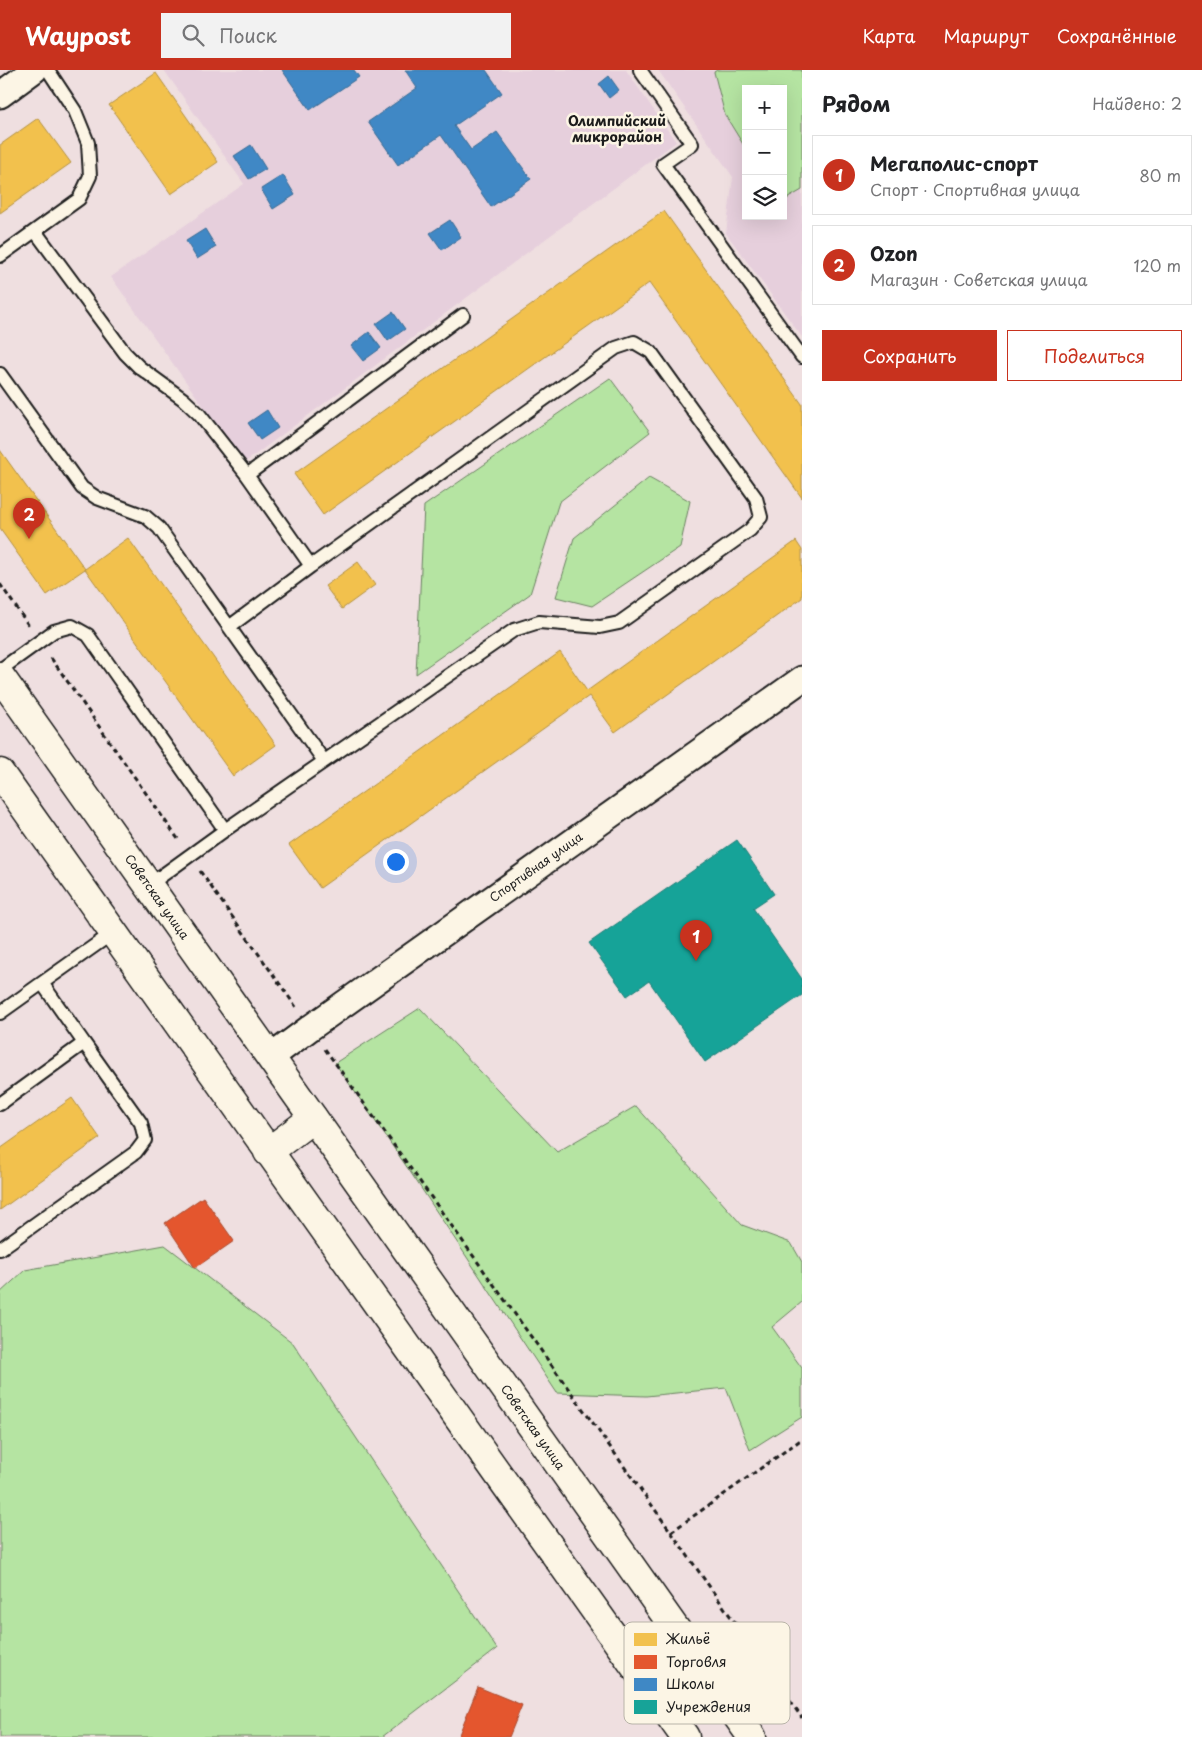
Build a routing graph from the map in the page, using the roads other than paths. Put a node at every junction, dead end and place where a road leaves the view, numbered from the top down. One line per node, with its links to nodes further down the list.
1 (34, 70): 4 (street)
2 (48, 70): 5 (lane)
3 (640, 70): 8 (lane)
4 (0, 95)
5 (35, 231): 6 (lane); 10 (lane)
6 (0, 256)
7 (463, 315): 10 (lane)
8 (802, 357)
9 (0, 374): 12 (lane)
10 (247, 475): 11 (lane)
11 (311, 566): 12 (lane); 16 (lane)
12 (228, 627): 16 (lane)
13 (0, 670): 18 (lane)
14 (0, 676): 19 (street, Советская улица)
15 (802, 679): 24 (street, Спортивная улица)
16 (324, 761): 18 (lane)
17 (0, 773): 20 (street)
18 (225, 830): 19 (lane)
19 (149, 885): 24 (street, Советская улица)
20 (114, 932): 21 (lane); 27 (street)
21 (42, 983): 22 (lane); 23 (lane)
22 (0, 1013)
23 (84, 1043): 25 (lane); 28 (lane)
24 (271, 1057): 26 (street, Советская улица)
25 (0, 1104)
26 (313, 1118): 27 (street); 29 (street, Советская улица)
27 (268, 1152): 30 (street)
28 (0, 1249)
29 (670, 1622)
30 (624, 1651)
31 (676, 1724): 33 (street)
32 (743, 1724): 34 (street, Советская улица)
33 (685, 1737)
34 (752, 1737)

